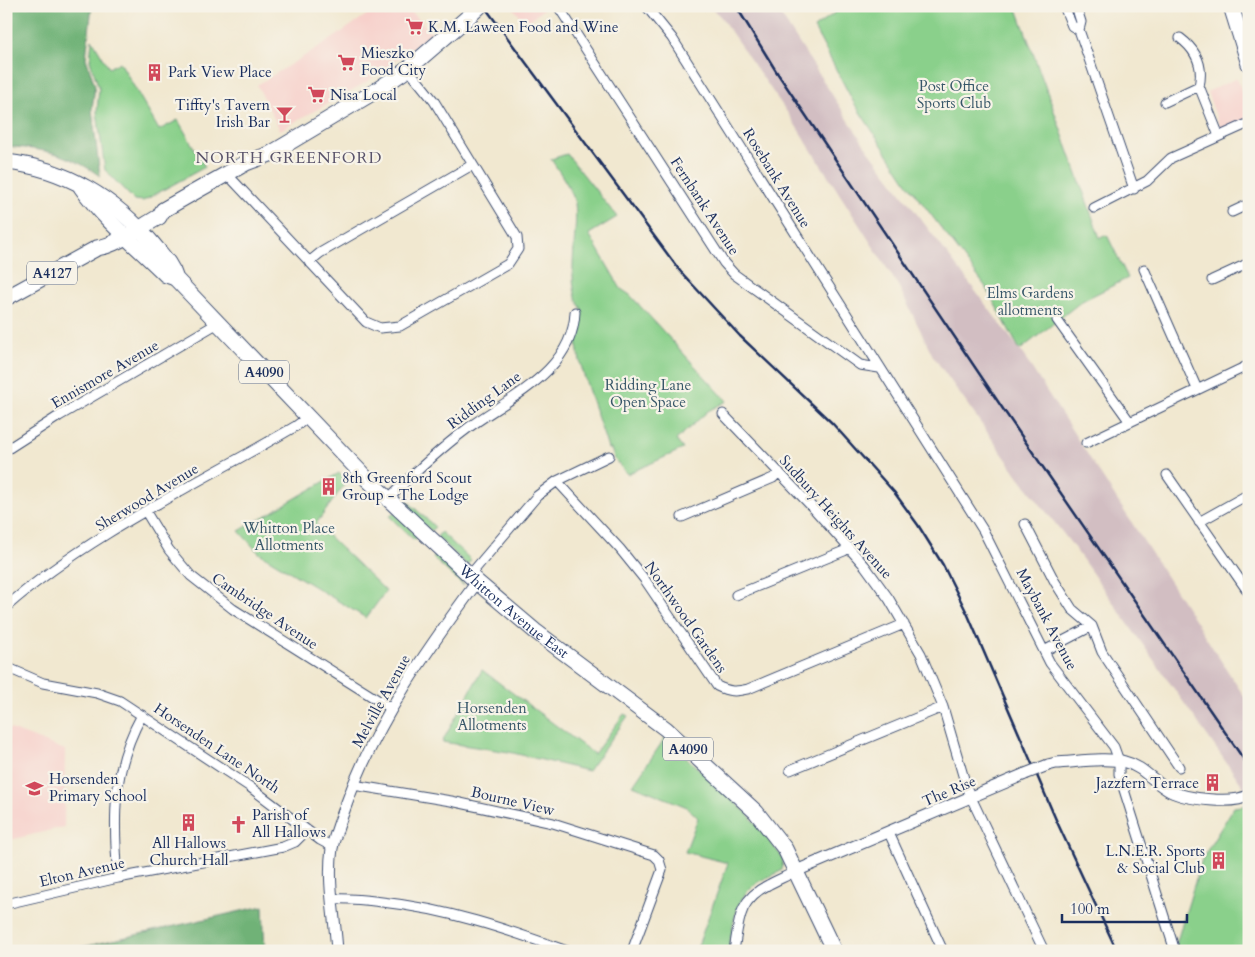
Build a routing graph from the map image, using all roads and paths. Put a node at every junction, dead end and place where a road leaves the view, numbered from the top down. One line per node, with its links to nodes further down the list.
1 (480, 6): 10 (main road, A4127, bridge)
2 (558, 6): 32 (street, Fernbank Avenue)
3 (646, 6): 32 (street, Rosebank Avenue)
4 (1064, 6): 7 (street)
5 (1076, 6): 7 (street)
6 (1231, 6): 9 (main road)
7 (1078, 30): 18 (street)
8 (1180, 38): 11 (street)
9 (1249, 64)
10 (408, 68): 16 (street); 17 (main road, A4127)
11 (1199, 86): 12 (street); 14 (street)
12 (1165, 102)
13 (1249, 123): 14 (street)
14 (1219, 136): 18 (street)
15 (6, 162): 22 (main road, A4090)
16 (472, 165): 23 (street); 23 (street)
17 (227, 174): 22 (main road, A4127); 23 (street)
18 (1134, 189): 20 (street)
19 (1249, 204): 21 (street)
20 (1094, 208)
21 (1232, 212)
22 (130, 229): 27 (main road, A4127); 30 (main road, Whitton Avenue East / A4090)
23 (309, 262)
24 (1249, 262): 26 (street)
25 (1144, 269): 33 (street)
26 (1212, 280)
27 (6, 298)
28 (576, 312): 44 (street, Ridding Lane)
29 (1057, 320): 36 (street)
30 (218, 324): 35 (main road, Whitton Avenue East / A4090); 38 (street, Ennismore Avenue)
31 (1249, 365): 33 (street)
32 (879, 368): 56 (street, Maybank Avenue)
33 (1197, 389): 36 (street)
34 (723, 414): 40 (street, Sudbury Heights Avenue)
35 (307, 418): 44 (main road, Whitton Avenue East / A4090); 45 (street, Sherwood Avenue)
36 (1130, 422): 37 (street)
37 (1086, 443)
38 (6, 450)
39 (609, 456): 42 (street)
40 (779, 472): 46 (street); 49 (street, Sudbury Heights Avenue)
41 (1167, 475): 47 (street)
42 (557, 481): 50 (street); 54 (street, Northwood Gardens)
43 (1249, 494): 47 (street)
44 (388, 499): 50 (main road, Whitton Avenue East / A4090)
45 (146, 512): 53 (street, Sherwood Avenue); 59 (street, Cambridge Avenue)
46 (682, 517)
47 (1199, 522): 51 (street)
48 (1025, 524): 55 (street)
49 (848, 547): 52 (street); 54 (street, Sudbury Heights Avenue)
50 (474, 579): 59 (street, Melville Avenue); 70 (main road, Whitton Avenue East / A4090)
51 (1249, 593)
52 (736, 595)
53 (6, 607)
54 (904, 624): 58 (street, Sudbury Heights Avenue)
55 (1092, 626): 56 (street); 62 (street)
56 (1044, 650): 61 (street, Maybank Avenue)
57 (6, 667): 60 (street, Horsenden Lane North)
58 (943, 707): 63 (street); 66 (street, Sudbury Heights Avenue)
59 (392, 709): 64 (street, Melville Avenue)
60 (142, 715): 67 (street, Horsenden Lane North); 71 (street)
61 (1119, 760): 65 (street); 66 (street, The Rise, bridge); 81 (street)
62 (1179, 767)
63 (790, 770)
64 (353, 786): 69 (street, Melville Avenue); 76 (street, Bourne View)
65 (1247, 796)
66 (972, 799): 68 (street, The Rise); 80 (street, Sudbury Heights Avenue)
67 (307, 830): 69 (street, Horsenden Lane North); 71 (street, Elton Avenue)
68 (889, 833): 70 (street, The Rise); 79 (street)
69 (332, 847): 72 (street)
70 (796, 871): 77 (street); 78 (main road, Whitton Avenue East / A4090)
71 (118, 878): 73 (street, Elton Avenue)
72 (333, 900): 74 (street); 75 (street)
73 (6, 904)
74 (337, 951)
75 (567, 951)
76 (632, 951)
77 (734, 951)
78 (834, 951)
79 (944, 951)
80 (1044, 951)
81 (1175, 951)

